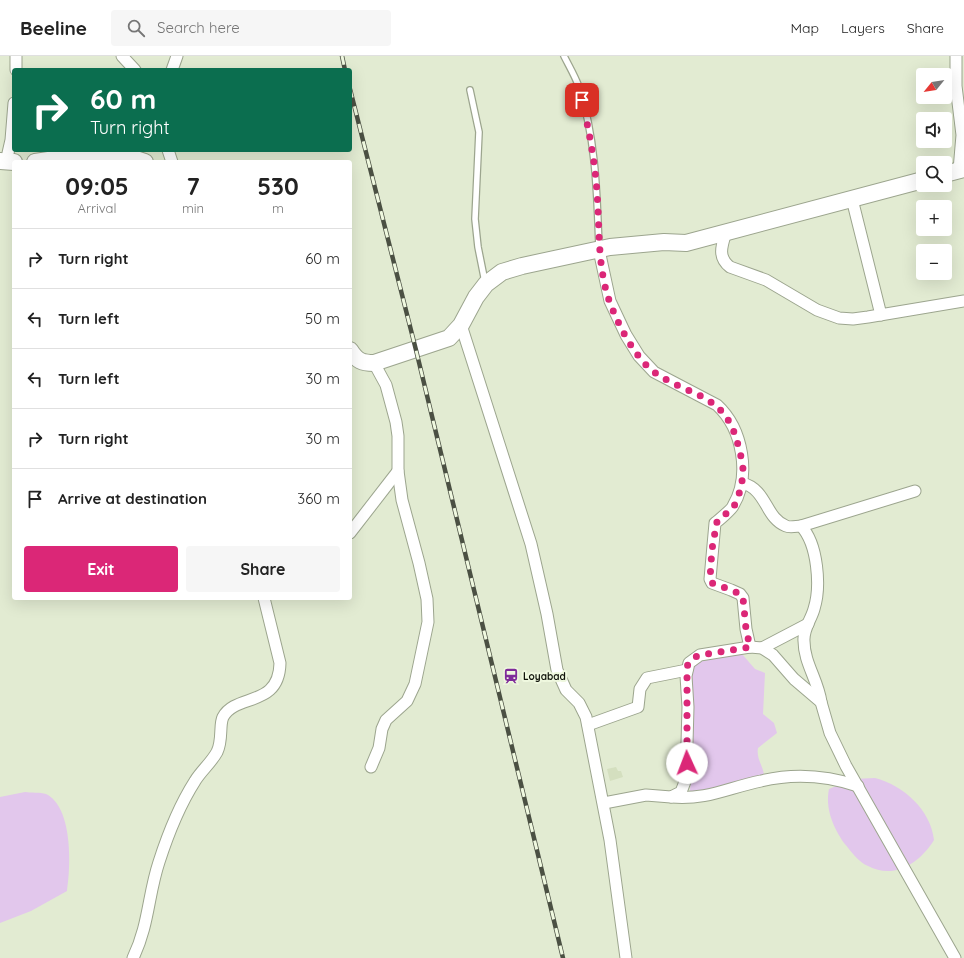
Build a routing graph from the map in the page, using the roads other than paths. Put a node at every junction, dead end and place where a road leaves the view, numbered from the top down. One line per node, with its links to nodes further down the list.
1 (16, 56): 6 (street)
2 (122, 56): 7 (street)
3 (177, 56): 8 (street)
4 (564, 56): 20 (lane)
5 (956, 56): 16 (street)
6 (16, 68)
7 (133, 68)
8 (173, 68)
9 (470, 90): 21 (lane)
10 (12, 122): 15 (street)
11 (104, 152): 13 (street)
12 (104, 152): 14 (street)
13 (49, 160)
14 (140, 160)
15 (7, 162)
16 (956, 171)
17 (916, 182): 18 (street)
18 (852, 199): 19 (street); 23 (street)
19 (726, 232): 20 (street); 23 (street)
20 (604, 249): 21 (street); 28 (street)
21 (486, 284): 24 (street)
22 (964, 301): 23 (street)
23 (881, 315)
24 (461, 325): 26 (street); 38 (street)
25 (352, 354): 26 (street)
26 (374, 363): 27 (street)
27 (398, 471): 31 (street); 39 (street)
28 (742, 483): 30 (street); 34 (street)
29 (915, 491): 30 (street)
30 (801, 526): 33 (street)
31 (352, 530)
32 (264, 600): 43 (street)
33 (808, 624): 35 (street); 37 (street)
34 (750, 647): 35 (street); 36 (street)
35 (762, 648): 37 (street)
36 (687, 670): 38 (street); 41 (street)
37 (821, 702): 40 (street)
38 (588, 725): 42 (street)
39 (371, 766)
40 (858, 786): 41 (street); 45 (street)
41 (671, 797): 42 (street)
42 (604, 803): 44 (street)
43 (133, 958)
44 (626, 958)
45 (955, 958)

